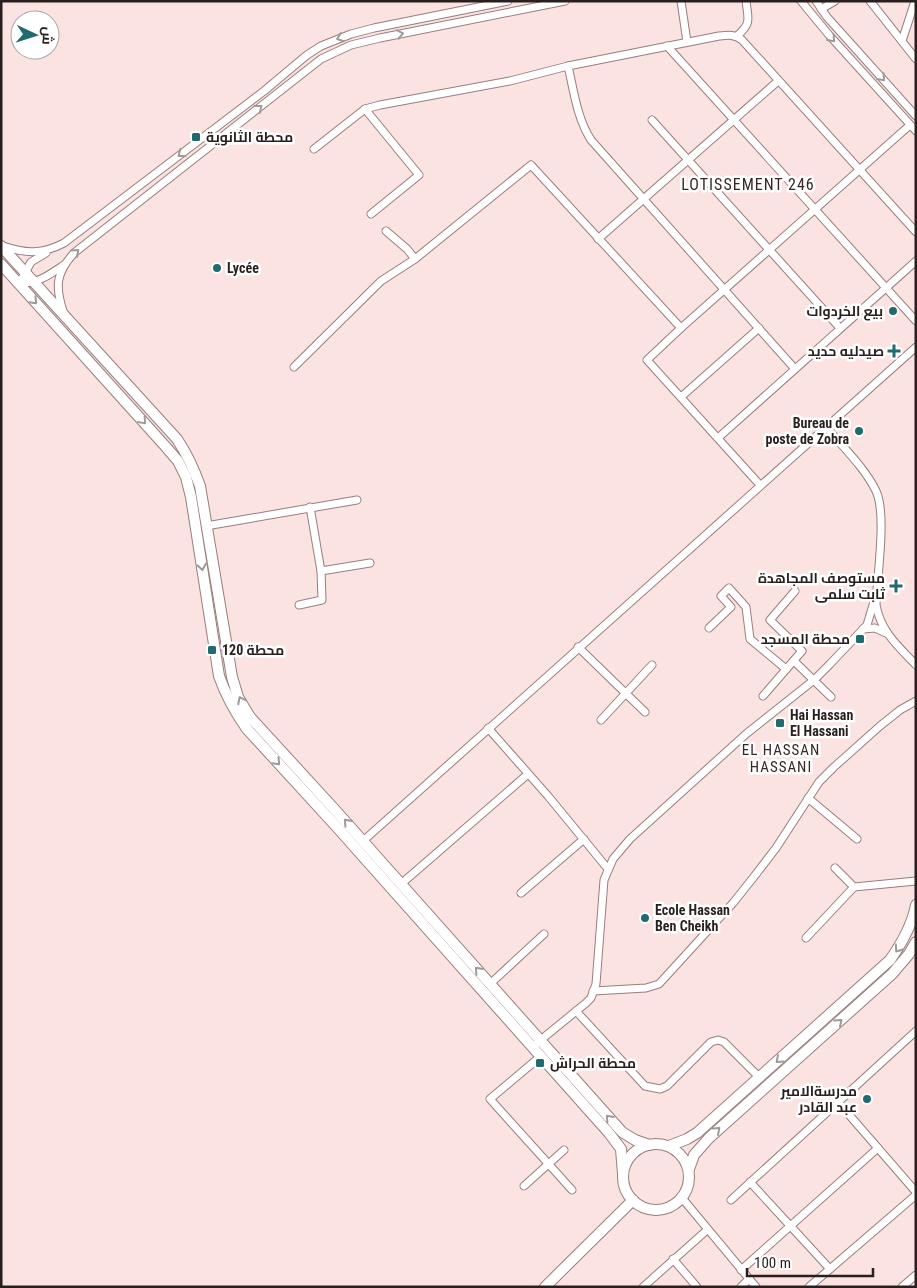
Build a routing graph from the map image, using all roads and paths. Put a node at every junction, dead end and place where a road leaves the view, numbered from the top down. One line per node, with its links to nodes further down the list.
1 (508, 1): 34 (street, one-way to 34)
2 (565, 1): 39 (street, one-way to 2)
3 (681, 1): 13 (street)
4 (746, 1): 11 (street)
5 (801, 1): 22 (street, one-way to 22)
6 (816, 1): 10 (street)
7 (835, 1): 10 (street)
8 (915, 1): 12 (street)
9 (871, 2): 12 (street)
10 (821, 9): 19 (street, one-way to 19)
11 (737, 36): 13 (street); 17 (street)
12 (902, 41): 15 (street)
13 (687, 42): 14 (street)
14 (667, 46): 16 (street); 21 (street)
15 (916, 59)
16 (568, 66): 18 (street); 27 (street)
17 (778, 81): 21 (street); 26 (street)
18 (365, 109): 24 (street); 29 (street)
19 (916, 116)
20 (652, 120): 25 (street)
21 (734, 120): 25 (street); 28 (street)
22 (910, 125): 23 (street); 26 (street)
23 (916, 131)
24 (314, 149)
25 (688, 160): 27 (street); 35 (street)
26 (859, 170): 28 (street); 31 (street)
27 (644, 199): 32 (street); 44 (street)
28 (815, 209): 35 (street); 43 (street)
29 (371, 214)
30 (386, 232): 36 (street)
31 (916, 232)
32 (598, 239): 36 (street); 47 (street)
33 (1, 246): 34 (street); 40 (street)
34 (53, 249): 40 (street)
35 (768, 250): 44 (street); 49 (street)
36 (415, 259): 51 (street)
37 (916, 261): 43 (street)
38 (1, 264): 42 (street)
39 (64, 265): 41 (street); 45 (street)
40 (25, 271): 41 (street); 42 (street)
41 (36, 282): 42 (street); 45 (street)
42 (19, 284): 100 (street, one-way to 100)
43 (886, 287): 46 (street); 49 (street)
44 (724, 289): 47 (street); 48 (street)
45 (63, 312): 59 (street)
46 (916, 321)
47 (680, 328): 53 (street)
48 (759, 328): 52 (street); 53 (street)
49 (840, 328): 52 (street)
50 (916, 347): 54 (street)
51 (294, 367)
52 (795, 368): 55 (street)
53 (681, 397): 55 (street)
54 (826, 427): 56 (street); 63 (street)
55 (718, 438): 56 (street)
56 (760, 486): 68 (street)
57 (357, 500): 58 (street)
58 (310, 507): 59 (street); 61 (street)
59 (206, 526): 85 (street, one-way to 59)
60 (370, 562): 61 (street)
61 (320, 571): 64 (street)
62 (796, 591): 69 (street)
63 (876, 595): 66 (street); 67 (street)
64 (299, 605)
65 (709, 628): 72 (street)
66 (863, 629): 67 (street); 73 (street)
67 (886, 633): 71 (street)
68 (578, 647): 74 (street); 80 (street)
69 (794, 661): 72 (street); 73 (street)
70 (652, 665): 74 (street)
71 (916, 665)
72 (786, 669): 75 (street)
73 (814, 680): 76 (street); 87 (street)
74 (625, 693): 78 (street); 79 (street)
75 (763, 696)
76 (831, 697)
77 (916, 700): 82 (street)
78 (645, 712)
79 (601, 720)
80 (488, 728): 81 (street); 85 (street)
81 (528, 774): 83 (street); 89 (street)
82 (808, 798): 84 (street); 97 (street)
83 (584, 839): 87 (street); 91 (street)
84 (857, 839)
85 (363, 840): 89 (street)
86 (835, 868): 90 (street)
87 (608, 869): 97 (street)
88 (916, 881): 90 (street)
89 (401, 884): 96 (street, one-way to 89)
90 (854, 887): 94 (street)
91 (521, 893)
92 (916, 904): 102 (street, one-way to 102)
93 (544, 934): 96 (street)
94 (806, 938)
95 (916, 942): 109 (street, one-way to 95)
96 (490, 984): 100 (street)
97 (593, 991): 98 (street)
98 (576, 1011): 100 (street); 102 (street)
99 (916, 1030): 103 (street)
100 (537, 1044): 101 (street); 104 (street, one-way to 100)
101 (541, 1056): 108 (street); 110 (street)
102 (759, 1078): 105 (street)
103 (838, 1102): 106 (street); 111 (street)
104 (649, 1144): 105 (street); 110 (street)
105 (669, 1146): 109 (street)
106 (878, 1148): 114 (street); 118 (street)
107 (564, 1150): 108 (street)
108 (549, 1164): 112 (street); 113 (street)
109 (689, 1169): 115 (street)
110 (623, 1174): 116 (street)
111 (750, 1182): 117 (street); 118 (street)
112 (524, 1186)
113 (572, 1190)
114 (916, 1193): 121 (street)
115 (682, 1198): 116 (street); 119 (street)
116 (633, 1200): 125 (street)
117 (731, 1200)
118 (791, 1225): 121 (street); 122 (street)
119 (707, 1230): 120 (street); 122 (street)
120 (673, 1260): 126 (street); 127 (street)
121 (830, 1269): 130 (street)
122 (741, 1270): 124 (street)
123 (916, 1275): 131 (street)
124 (749, 1279): 128 (street); 129 (street)
125 (545, 1287)
126 (643, 1287)
127 (697, 1287)
128 (741, 1287)
129 (756, 1287)
130 (809, 1287)
131 (902, 1287)

